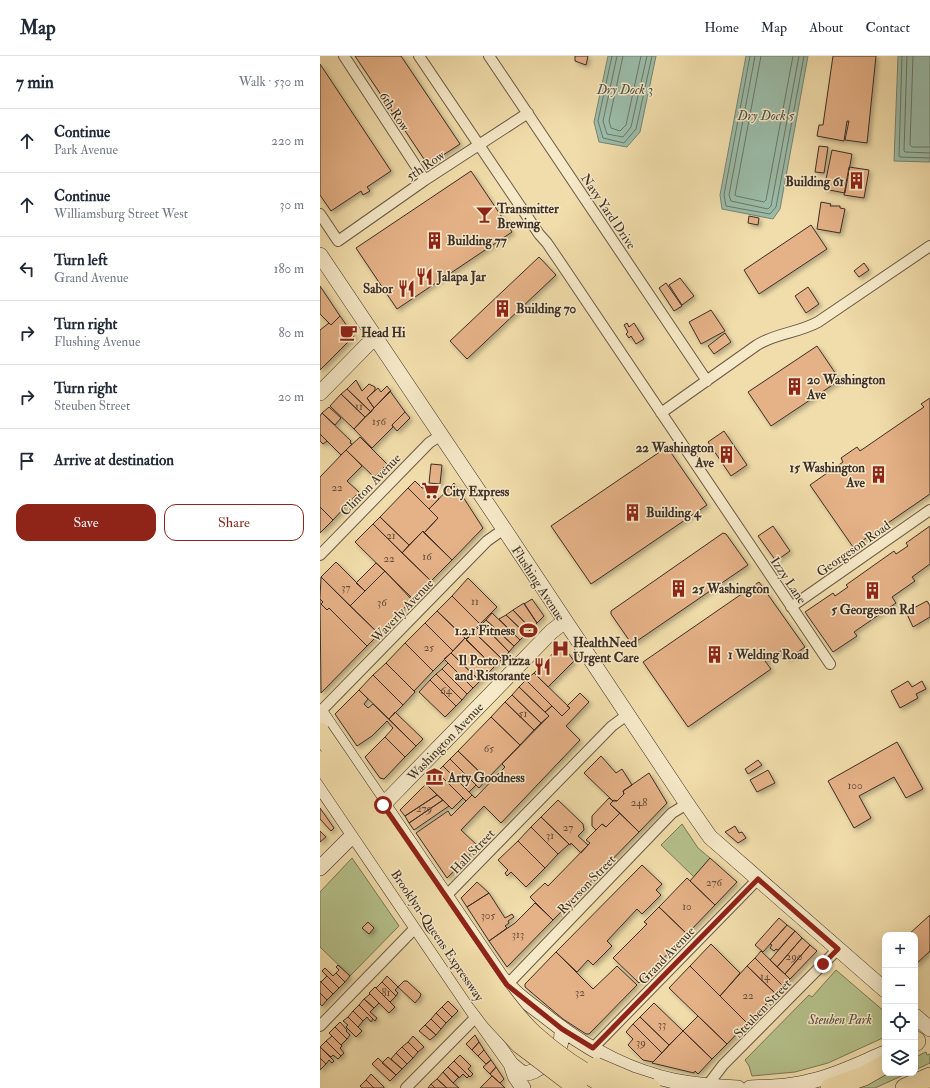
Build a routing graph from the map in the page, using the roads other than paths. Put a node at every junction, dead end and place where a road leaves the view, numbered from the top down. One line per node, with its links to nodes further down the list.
1 (344, 56): 6 (street, 6th Row)
2 (419, 56): 5 (street)
3 (489, 56): 4 (street, Navy Yard Drive)
4 (528, 113): 5 (street, 5th Row); 11 (street, Navy Yard Drive)
5 (479, 145): 6 (street, 5th Row); 13 (street)
6 (426, 180): 7 (street, 5th Row)
7 (320, 214)
8 (930, 246): 11 (street)
9 (320, 255): 10 (main road, Flushing Avenue)
10 (375, 338): 12 (main road); 14 (main road, Flushing Avenue)
11 (707, 381): 13 (street)
12 (320, 393)
13 (661, 413): 18 (street, Izzy Lane)
14 (441, 434): 16 (main road, Flushing Avenue); 17 (street, Clinton Avenue)
15 (930, 510): 18 (street, Georgeson Road)
16 (504, 529): 19 (main road, Flushing Avenue); 21 (street, Waverly Avenue)
17 (320, 555)
18 (791, 607): 20 (street, Izzy Lane)
19 (568, 619): 22 (main road, Flushing Avenue); 27 (main road, Washington Avenue)
20 (830, 664)
21 (320, 712): 27 (main road)
22 (627, 715): 26 (main road, Flushing Avenue); 31 (street, Hall Street)
23 (320, 732): 40 (highway, Brooklyn-Queens Expressway, bridge)
24 (320, 761): 40 (highway, Brooklyn-Queens Expressway, bridge)
25 (320, 785): 28 (main road)
26 (687, 804): 30 (main road, Flushing Avenue); 34 (street, Ryerson Street)
27 (383, 805): 28 (main road, Washington Avenue); 31 (main road)
28 (353, 834): 29 (main road, Washington Avenue); 32 (main road)
29 (320, 868)
30 (758, 879): 33 (main road, Flushing Avenue); 42 (street, Grand Avenue)
31 (445, 897): 32 (street, Hall Street); 34 (main road)
32 (416, 927): 36 (main road); 37 (street, Hall Street)
33 (838, 949): 35 (main road, Flushing Avenue); 47 (street, Steuben Street)
34 (507, 985): 39 (main road)
35 (882, 987)
36 (476, 1016): 44 (main road); 48 (street)
37 (320, 1026)
38 (918, 1027): 41 (main road)
39 (562, 1029): 42 (main road); 44 (main road); 52 (main road)
40 (526, 1038): 50 (highway); 51 (highway, Brooklyn-Queens Expressway, bridge); 53 (highway, Brooklyn-Queens Expressway, bridge); 54 (highway, bridge)
41 (921, 1038)
42 (593, 1048): 47 (main road)
43 (882, 1054): 56 (main road)
44 (511, 1064): 49 (main road)
45 (882, 1066): 57 (highway)
46 (930, 1077): 58 (highway)
47 (708, 1086): 55 (main road)
48 (406, 1088)
49 (523, 1088)
50 (556, 1088)
51 (578, 1088)
52 (587, 1088)
53 (612, 1088)
54 (651, 1088)
55 (738, 1088)
56 (750, 1088)
57 (830, 1088)
58 (906, 1088)

